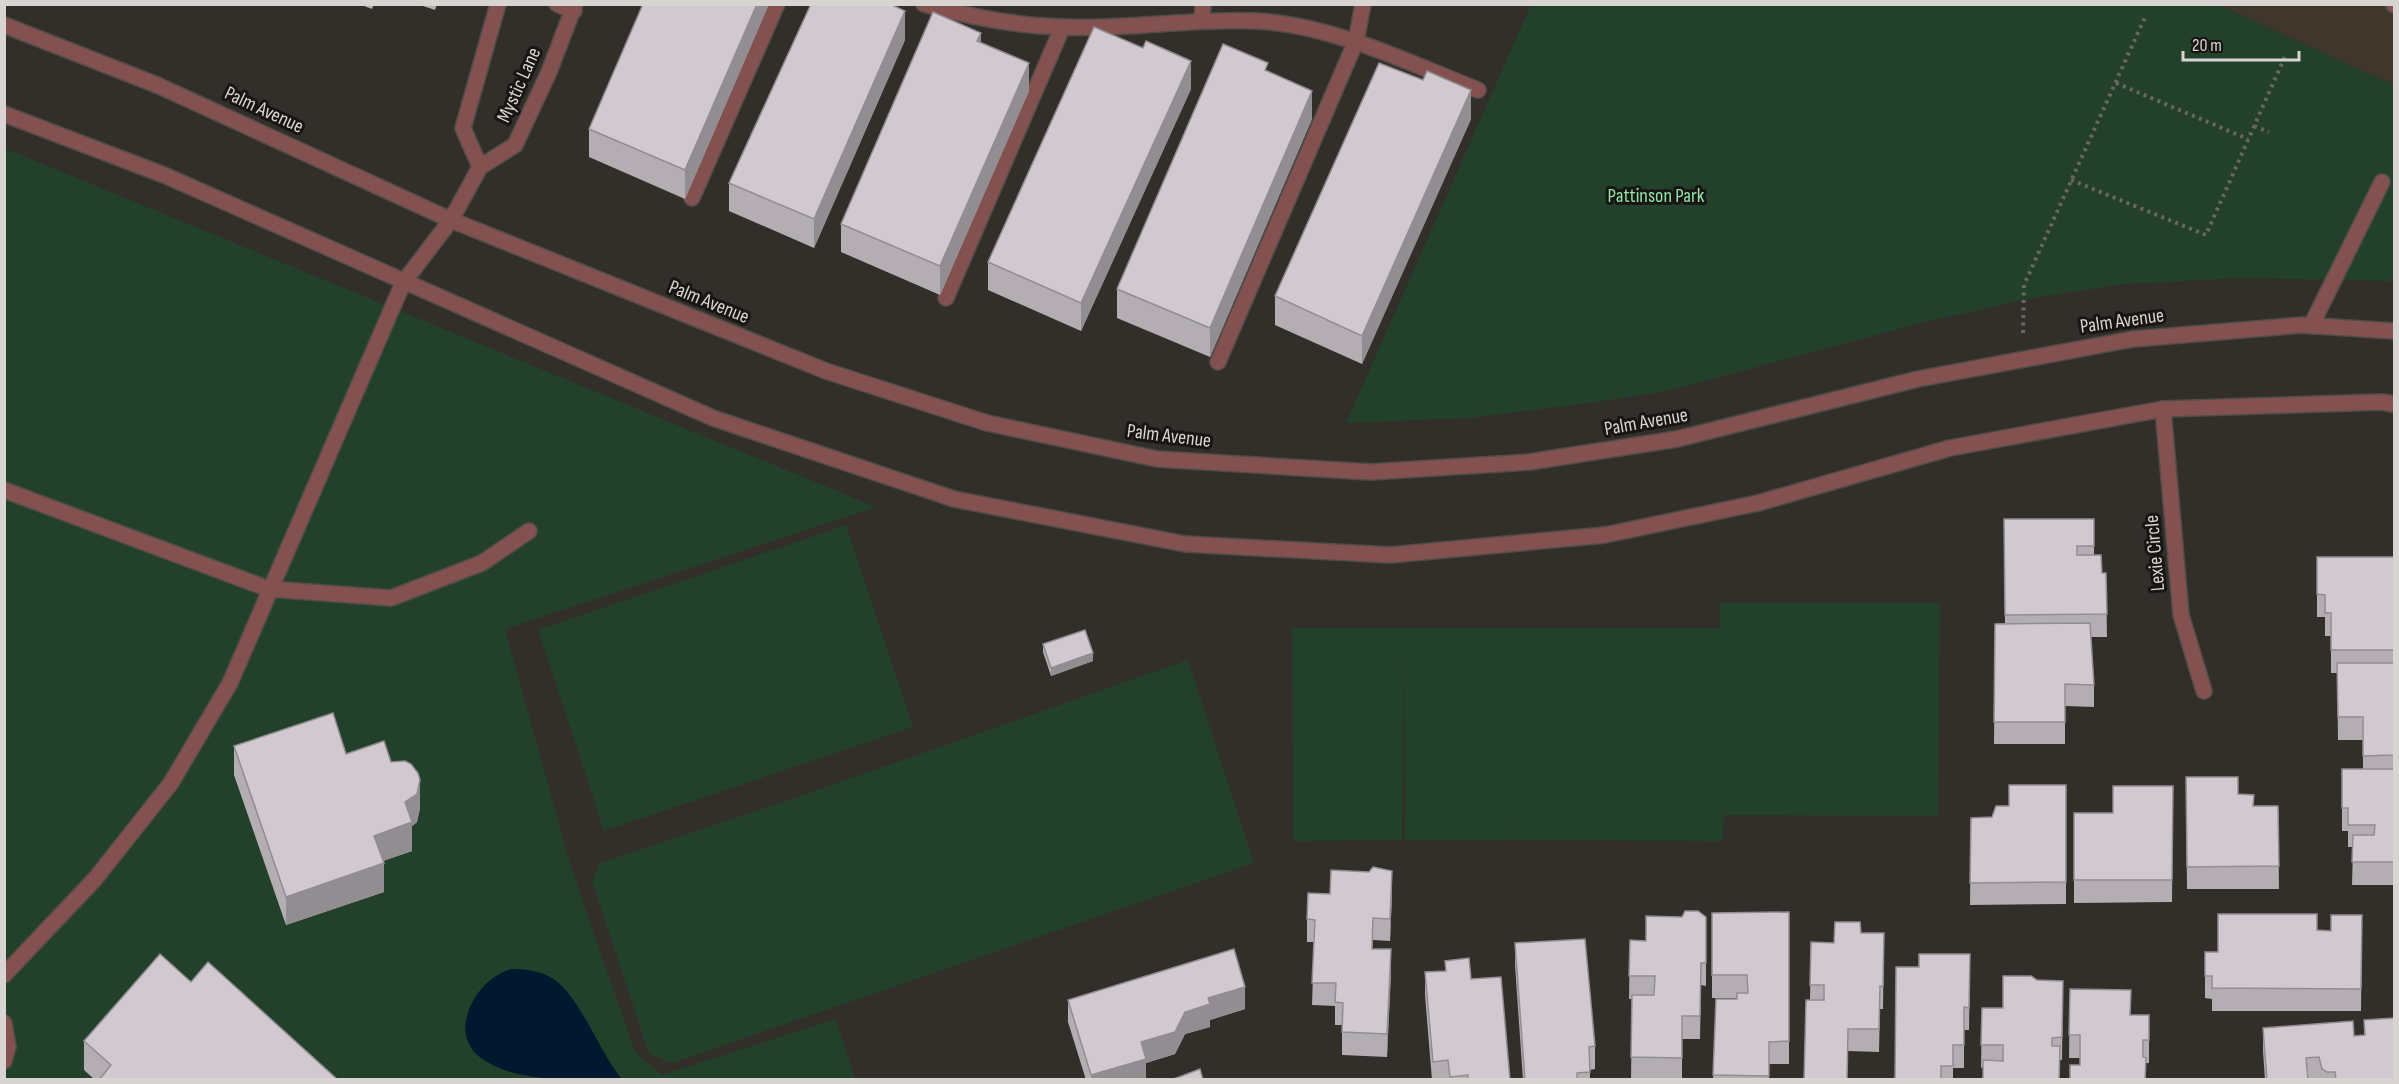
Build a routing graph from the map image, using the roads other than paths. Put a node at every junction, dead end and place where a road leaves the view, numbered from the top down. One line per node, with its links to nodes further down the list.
1 (498, 4): 14 (street, Mystic Lane)
2 (557, 4): 7 (street)
3 (777, 4): 16 (street)
4 (924, 4): 10 (street)
5 (1203, 4): 8 (street)
6 (1363, 4): 11 (street)
7 (574, 8): 14 (street, Mystic Lane)
8 (1202, 21): 10 (street); 11 (street)
9 (4, 25): 17 (street, Palm Avenue)
10 (1062, 27): 19 (street)
11 (1356, 41): 12 (street); 22 (street)
12 (1478, 90)
13 (4, 114): 18 (street)
14 (480, 167): 17 (street, Mystic Lane)
15 (2382, 182): 20 (street)
16 (692, 198)
17 (451, 220): 18 (street, Mystic Lane); 20 (street, Palm Avenue)
18 (403, 282): 24 (street); 27 (street, Mystic Lane)
19 (946, 298)
20 (2311, 326): 21 (street, Palm Avenue)
21 (2394, 331)
22 (1218, 362)
23 (2394, 404): 24 (street)
24 (2163, 409): 28 (street, Lexie Circle)
25 (4, 489): 27 (street)
26 (529, 531): 27 (street)
27 (268, 589): 29 (street, Mystic Lane)
28 (2204, 691)
29 (4, 975)
30 (4, 1023): 31 (street)
31 (4, 1061)

